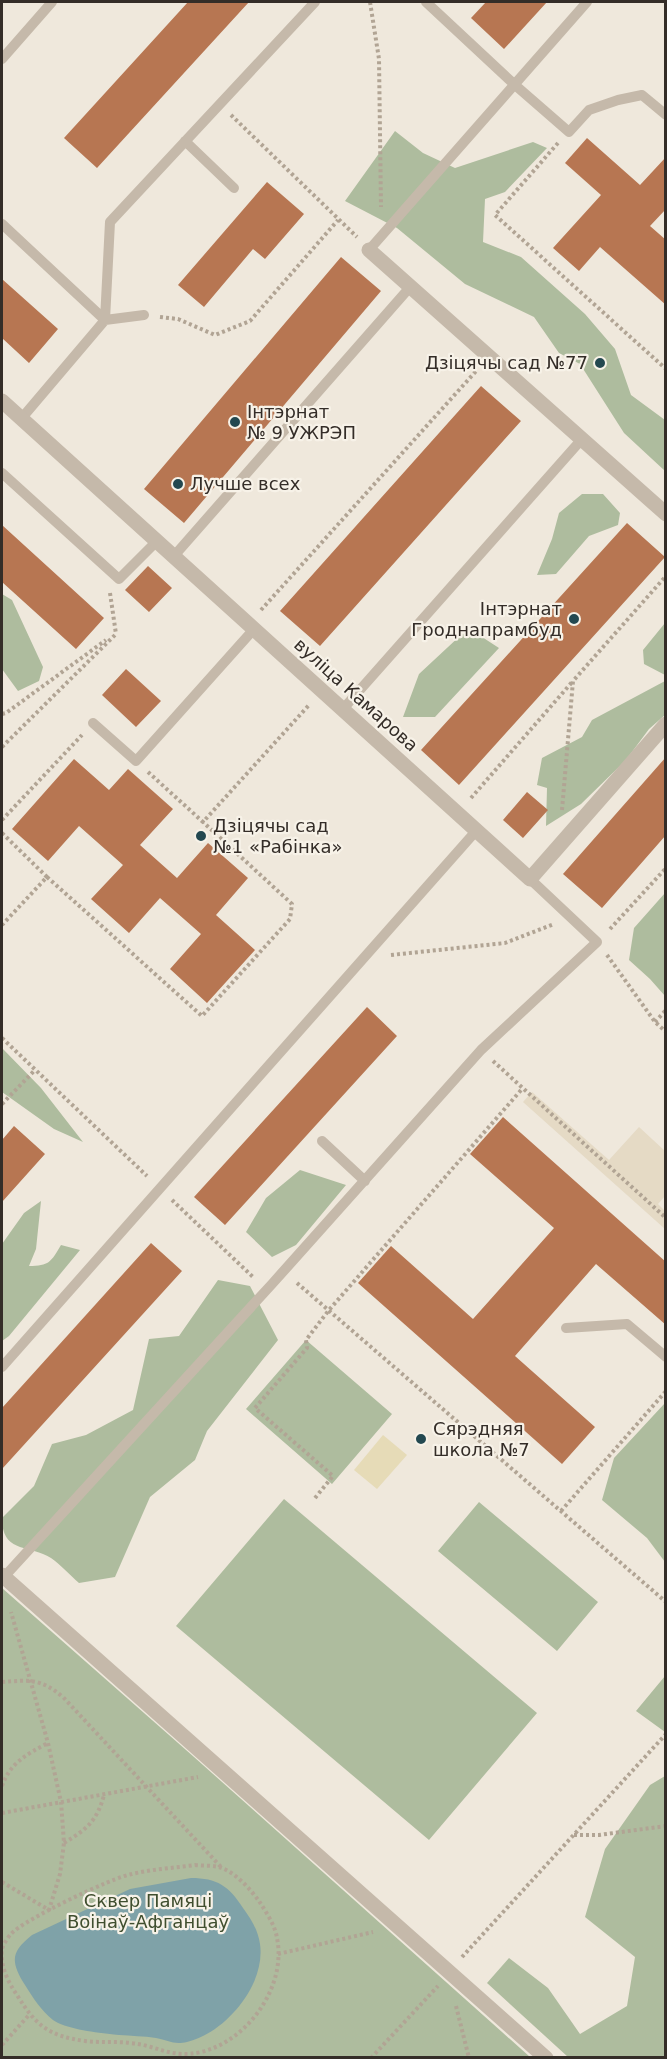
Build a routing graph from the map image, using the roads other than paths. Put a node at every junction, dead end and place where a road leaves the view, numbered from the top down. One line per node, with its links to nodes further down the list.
1 (52, 2): 5 (lane)
2 (315, 2): 8 (lane)
3 (426, 2): 6 (lane)
4 (587, 2): 6 (lane)
5 (2, 59)
6 (515, 86): 7 (lane); 11 (lane)
7 (666, 115)
8 (185, 141): 9 (lane); 14 (lane)
9 (234, 188)
10 (2, 224): 14 (lane)
11 (369, 250): 12 (street)
12 (411, 286): 17 (street); 21 (lane)
13 (144, 315): 14 (lane)
14 (105, 320): 16 (lane)
15 (2, 401): 16 (street, вуліца Камарова)
16 (21, 419): 20 (street, вуліца Камарова)
17 (582, 439): 19 (street); 23 (lane)
18 (2, 473): 20 (lane)
19 (666, 514)
20 (157, 541): 21 (street, вуліца Камарова)
21 (174, 556): 22 (street, вуліца Камарова)
22 (251, 626): 23 (street, вуліца Камарова); 24 (lane)
23 (343, 709): 26 (street, вуліца Камарова)
24 (93, 723)
25 (666, 724): 27 (street)
26 (476, 831): 27 (street, вуліца Камарова); 32 (lane)
27 (530, 879): 29 (lane)
28 (322, 1140): 29 (lane)
29 (364, 1181): 33 (lane)
30 (566, 1328): 31 (lane)
31 (666, 1357)
32 (2, 1367)
33 (3, 1576): 34 (street)
34 (546, 2058)

